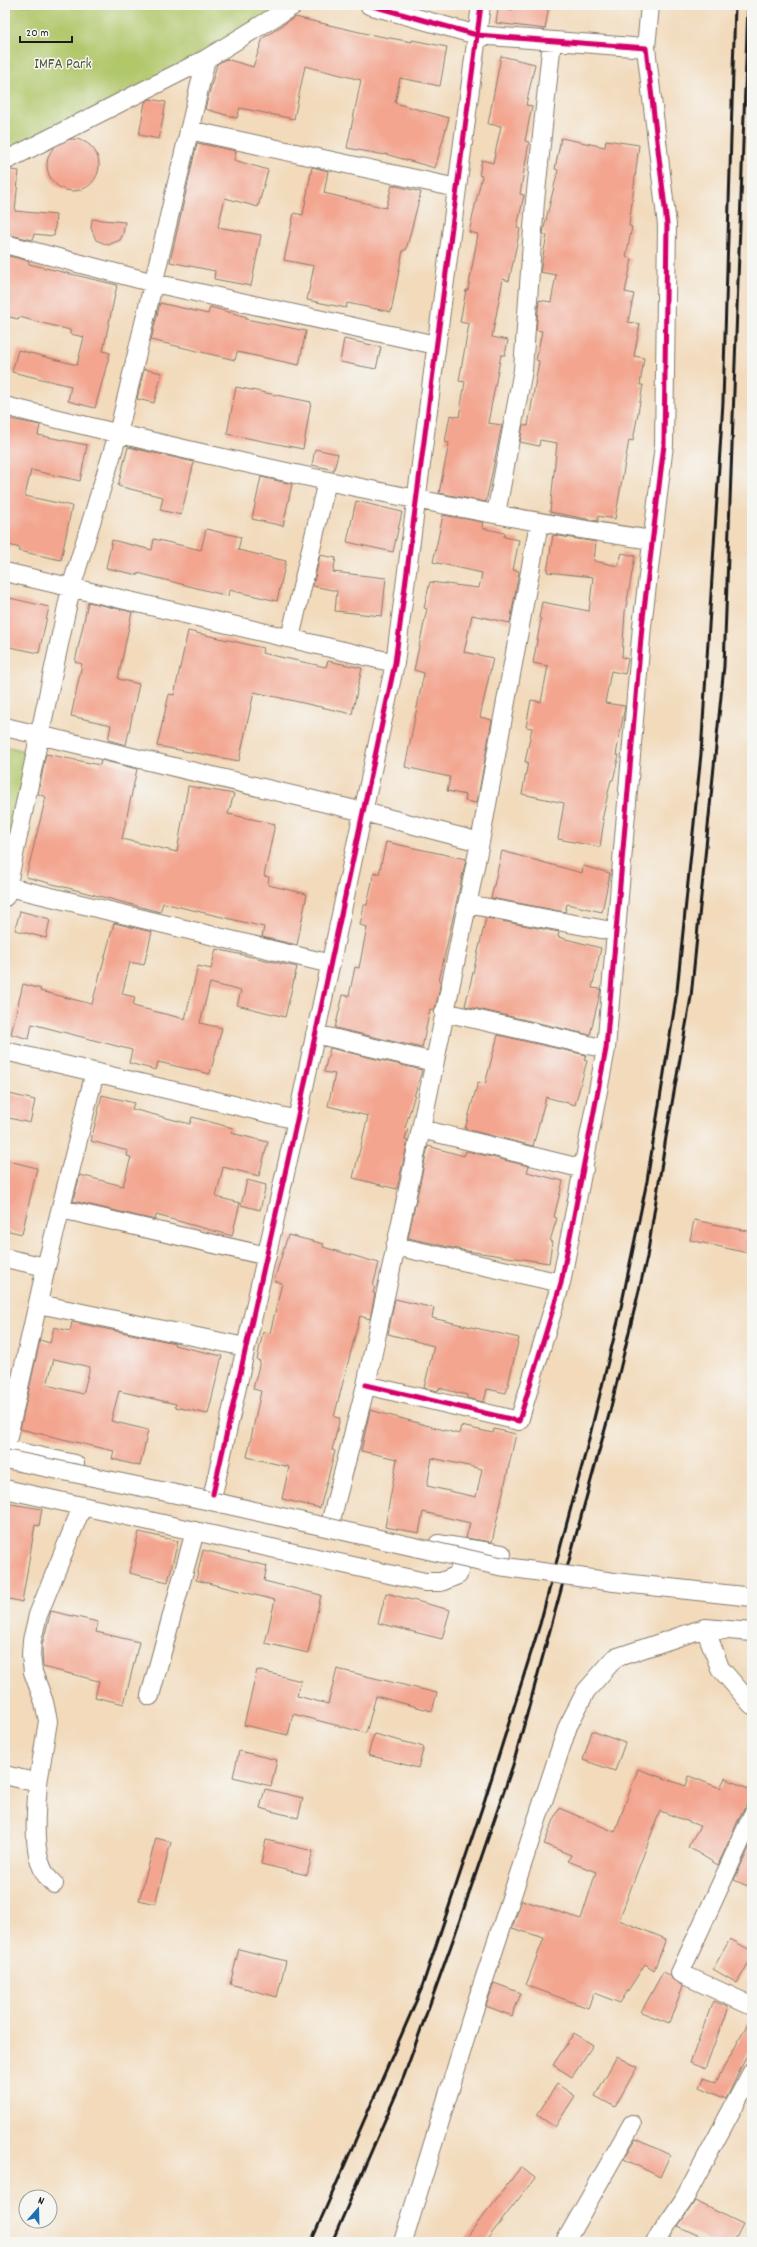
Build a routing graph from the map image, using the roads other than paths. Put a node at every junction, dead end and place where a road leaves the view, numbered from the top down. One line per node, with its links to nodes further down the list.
1 (294, 5): 8 (street)
2 (369, 5): 5 (street)
3 (481, 5): 5 (street)
4 (650, 5): 7 (street)
5 (477, 35): 6 (street); 11 (street)
6 (552, 41): 7 (street); 19 (street)
7 (646, 48): 21 (street)
8 (206, 59): 9 (street); 10 (street)
9 (189, 130): 11 (street); 13 (street)
10 (5, 162)
11 (457, 188): 14 (street)
12 (5, 244): 13 (street)
13 (154, 283): 14 (street); 16 (street)
14 (436, 345): 18 (street)
15 (5, 406): 16 (street)
16 (118, 434): 17 (street); 23 (street)
17 (327, 481): 18 (street); 24 (street)
18 (416, 498): 19 (street); 25 (street)
19 (496, 514): 20 (street)
20 (539, 524): 21 (street); 29 (street)
21 (652, 540): 32 (street)
22 (5, 572): 23 (street)
23 (71, 588): 24 (street); 27 (street)
24 (290, 638): 25 (street)
25 (395, 663): 28 (street)
26 (5, 727): 27 (street)
27 (40, 734): 28 (street); 30 (street)
28 (364, 812): 29 (street); 33 (street)
29 (480, 842): 31 (street)
30 (6, 890): 33 (street)
31 (467, 904): 32 (street); 34 (street)
32 (618, 932): 36 (street)
33 (331, 964): 35 (street)
34 (444, 1012): 36 (street); 38 (street)
35 (315, 1034): 38 (street); 40 (street)
36 (606, 1048): 42 (street)
37 (5, 1051): 39 (street)
38 (434, 1062): 41 (street)
39 (95, 1072): 40 (street); 43 (street)
40 (297, 1120): 45 (street)
41 (421, 1129): 42 (street); 44 (street)
42 (584, 1168): 48 (street)
43 (61, 1209): 45 (street); 47 (street)
44 (395, 1246): 48 (street); 51 (street)
45 (267, 1256): 50 (street)
46 (5, 1258): 47 (street)
47 (46, 1267): 49 (street)
48 (561, 1283): 51 (street)
49 (38, 1304): 50 (street); 52 (street)
50 (245, 1347): 55 (street)
51 (366, 1385): 57 (street)
52 (5, 1450): 55 (street)
53 (5, 1459): 61 (street, bridge)
54 (5, 1489): 56 (street)
55 (213, 1494): 57 (street)
56 (82, 1507): 58 (street); 67 (street)
57 (331, 1520): 59 (street)
58 (195, 1531): 59 (street); 64 (street)
59 (455, 1548): 60 (street)
60 (502, 1554)
61 (752, 1597)
62 (705, 1628): 63 (street); 65 (street); 73 (street)
63 (752, 1632)
64 (150, 1696)
65 (752, 1705)
66 (5, 1775): 67 (street)
67 (38, 1783): 69 (street)
68 (752, 1816): 70 (street)
69 (54, 1884)
70 (752, 2006)
71 (752, 2072): 75 (street)
72 (632, 2124): 74 (street)
73 (403, 2242)
74 (565, 2242)
75 (654, 2242)

